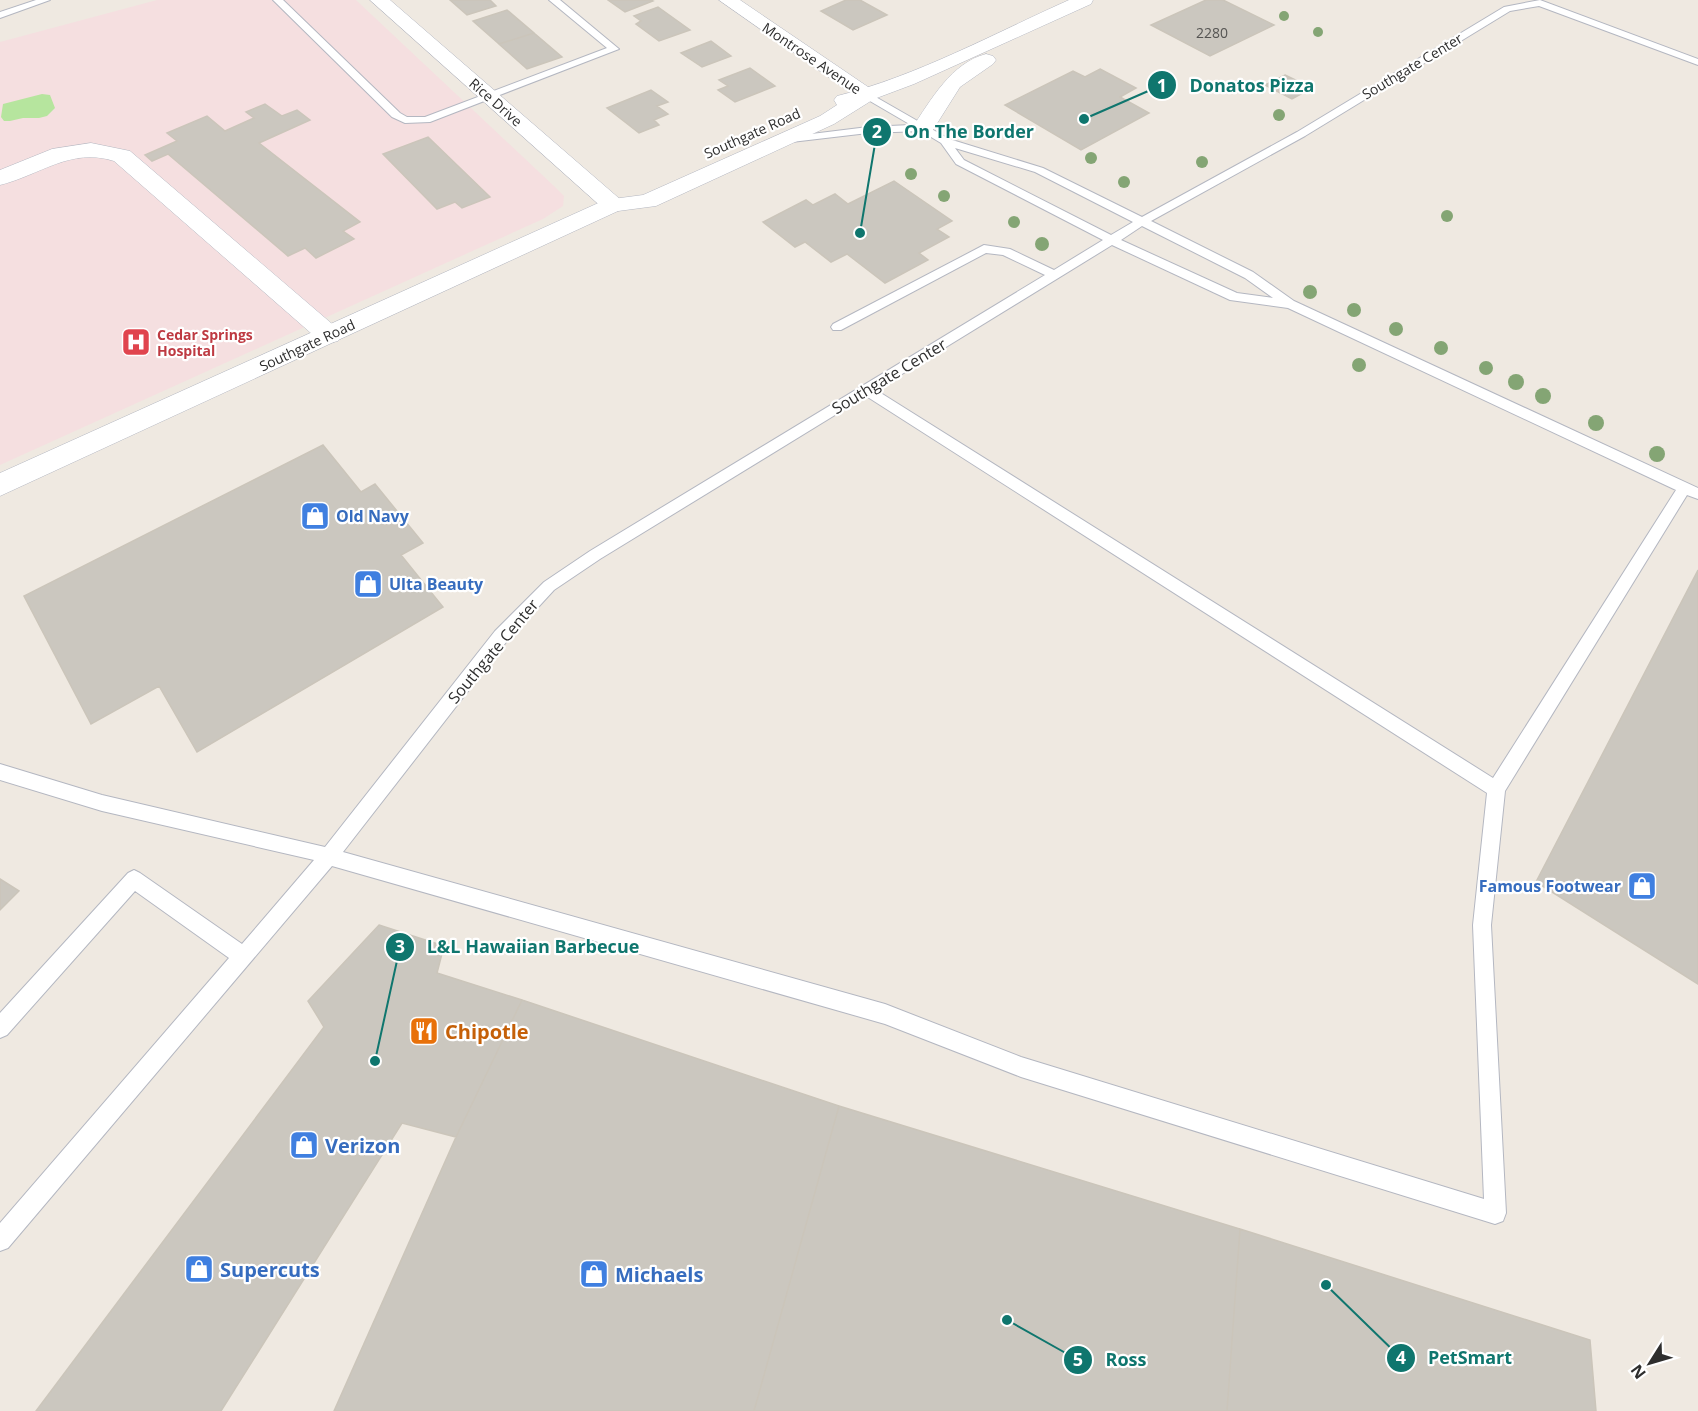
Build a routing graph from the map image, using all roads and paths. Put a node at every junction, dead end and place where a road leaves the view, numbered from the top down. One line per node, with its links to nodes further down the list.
1 (45, 0): 9 (lane)
2 (278, 0): 12 (lane)
3 (379, 0): 12 (street, Rice Drive)
4 (554, 0): 12 (lane)
5 (761, 0): 7 (street)
6 (1084, 0): 8 (street, Southgate Road)
7 (734, 4): 11 (street, Montrose Avenue)
8 (1054, 14): 11 (street, Southgate Road); 13 (street)
9 (0, 15)
10 (1698, 62): 18 (lane, Southgate Center)
11 (867, 95): 13 (lane); 14 (street, Southgate Road); 17 (street, Southgate Road)
12 (490, 97): 17 (street, Rice Drive)
13 (922, 128): 14 (lane); 15 (lane)
14 (782, 141): 17 (street, Southgate Road)
15 (945, 141): 18 (lane); 19 (lane)
16 (0, 178): 23 (street)
17 (613, 206): 23 (street, Southgate Road)
18 (1141, 222): 19 (lane, Southgate Center); 21 (lane)
19 (1112, 240): 20 (lane, Southgate Center); 21 (lane)
20 (1054, 275): 22 (lane); 24 (lane, Southgate Center)
21 (1290, 304): 26 (lane)
22 (837, 327)
23 (329, 335): 25 (street, Southgate Road)
24 (867, 390): 28 (lane); 29 (lane, Southgate Center)
25 (0, 485)
26 (1691, 491): 28 (lane)
27 (0, 772): 29 (lane)
28 (1496, 789): 29 (lane)
29 (329, 856): 30 (lane, Southgate Center)
30 (243, 956): 31 (lane); 32 (lane, Southgate Center)
31 (0, 1028)
32 (0, 1240)

